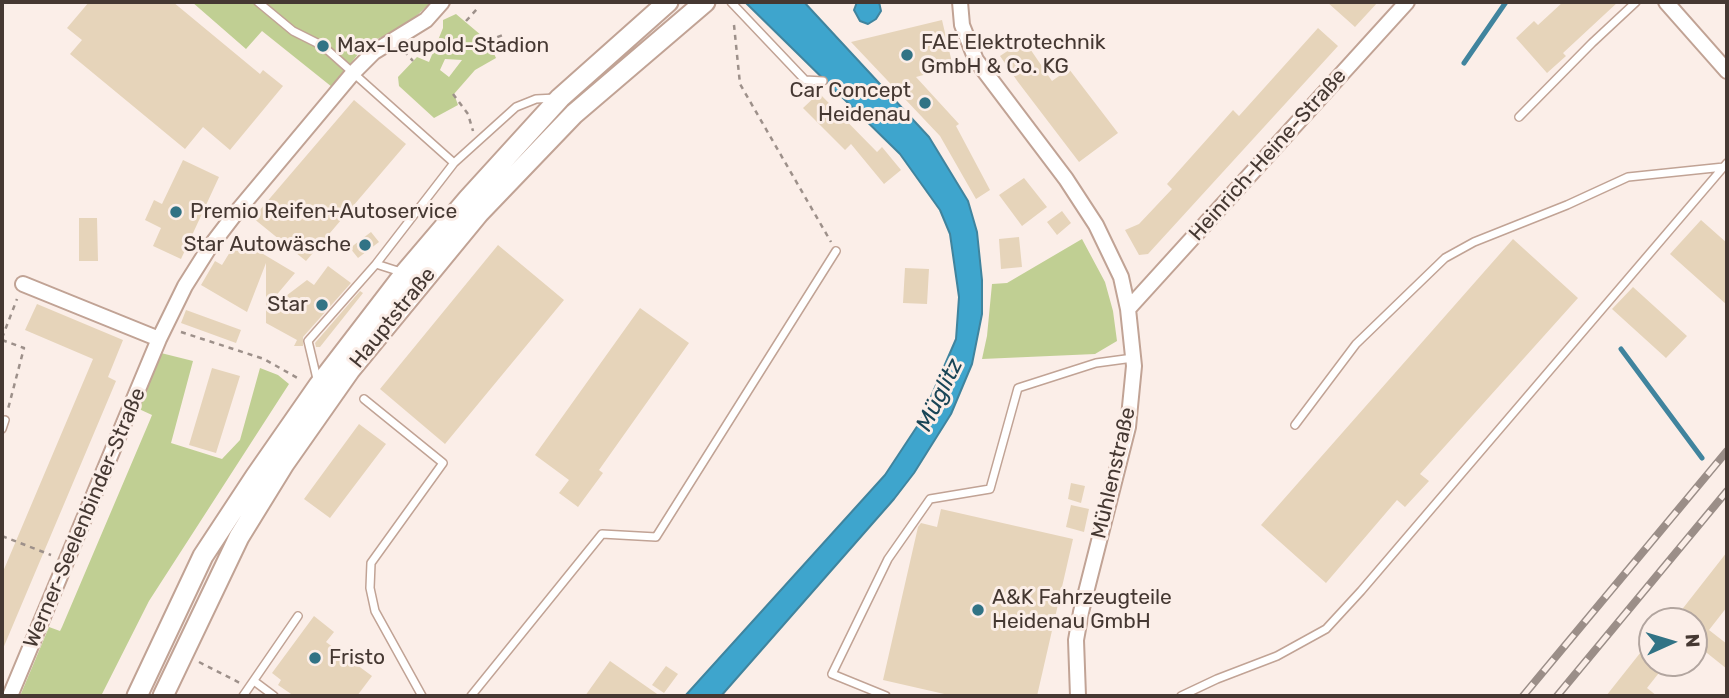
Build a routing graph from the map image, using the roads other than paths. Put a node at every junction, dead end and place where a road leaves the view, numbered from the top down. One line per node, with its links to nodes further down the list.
1 (258, 2): 11 (lane)
2 (442, 2): 11 (street, Werner-Seelenbinder-Straße)
3 (668, 2): 13 (main road, Hauptstraße)
4 (705, 2): 33 (main road, Hauptstraße)
5 (960, 2): 21 (street, Mühlenstraße)
6 (1406, 2): 21 (street, Heinrich-Heine-Straße)
7 (1636, 2): 14 (lane)
8 (1665, 2): 10 (street)
9 (732, 3): 12 (lane)
10 (1727, 71)
11 (354, 73): 15 (lane); 22 (street, Werner-Seelenbinder-Straße)
12 (823, 81)
13 (560, 98): 15 (lane); 19 (main road, Hauptstraße)
14 (1519, 117)
15 (454, 163): 18 (lane)
16 (1726, 165): 27 (lane); 40 (lane)
17 (836, 251): 37 (lane)
18 (376, 264): 19 (lane); 24 (lane)
19 (405, 273): 24 (main road, Hauptstraße)
20 (23, 284): 22 (street)
21 (1128, 309): 23 (street, Mühlenstraße)
22 (162, 333): 31 (street, Werner-Seelenbinder-Straße)
23 (1134, 358): 38 (lane); 39 (street, Mühlenstraße)
24 (317, 387): 32 (main road, Hauptstraße)
25 (364, 399): 36 (lane)
26 (5, 420): 28 (lane)
27 (1295, 425)
28 (2, 429)
29 (298, 616): 30 (lane)
30 (251, 684): 34 (lane); 35 (lane)
31 (10, 696)
32 (137, 696)
33 (163, 696)
34 (243, 696)
35 (274, 696)
36 (422, 696)
37 (471, 696)
38 (886, 696)
39 (1078, 696)
40 (1181, 696)

